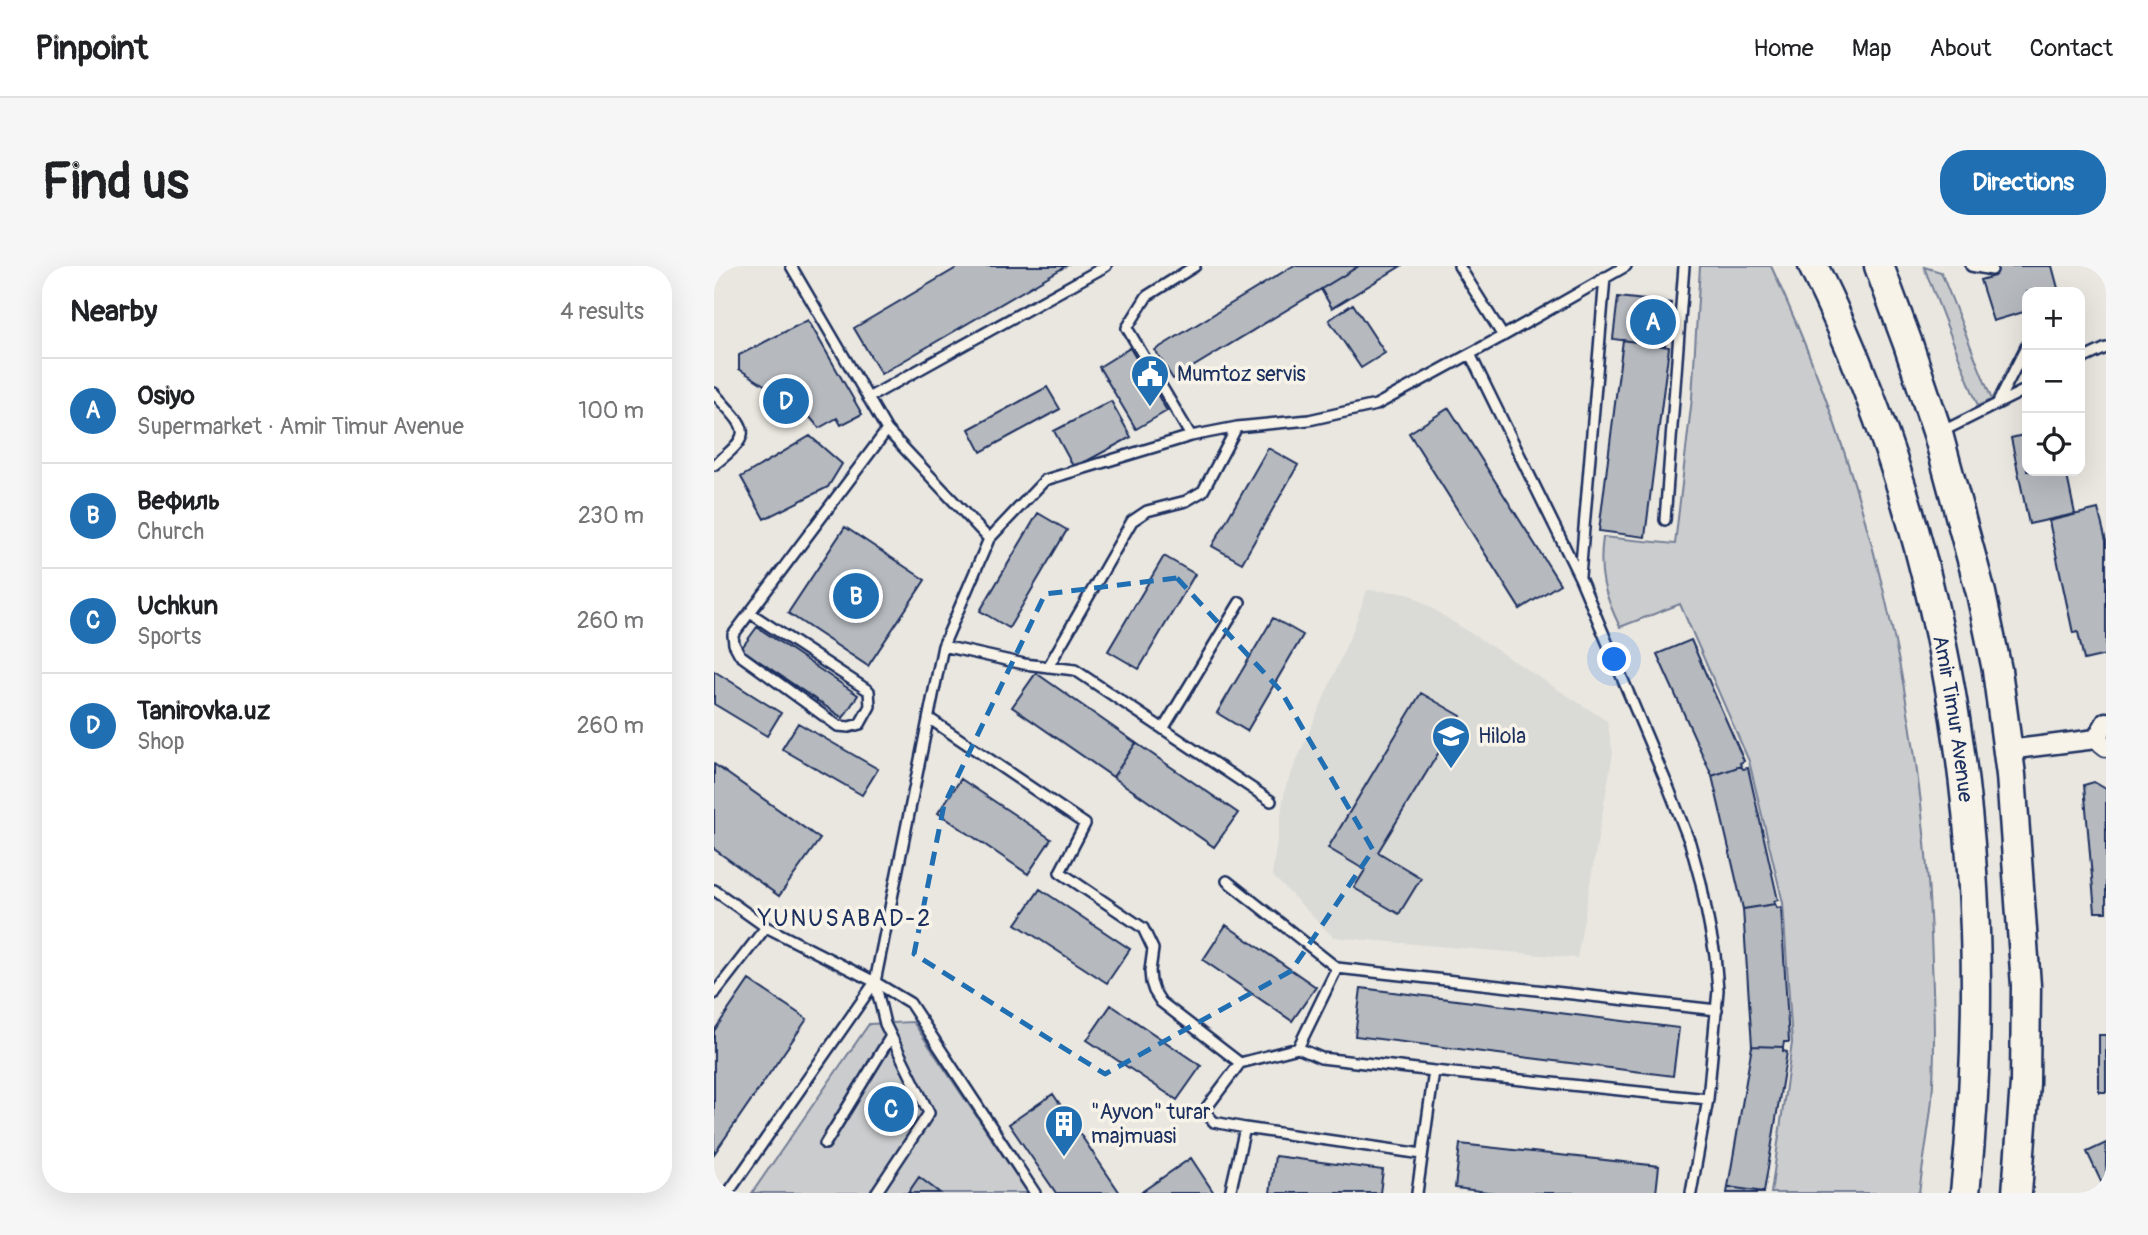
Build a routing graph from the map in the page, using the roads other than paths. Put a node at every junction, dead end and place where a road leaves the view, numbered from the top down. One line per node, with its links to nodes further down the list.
1 (791, 266): 19 (lane)
2 (1106, 266): 19 (lane)
3 (1195, 266): 24 (lane)
4 (1459, 266): 12 (lane)
5 (1626, 266): 11 (lane)
6 (1684, 266): 26 (lane)
7 (1813, 266): 60 (main road, Amir Timur Avenue)
8 (1971, 266): 10 (lane)
9 (1881, 267): 23 (main road)
10 (1992, 270)
11 (1605, 278): 12 (lane); 28 (lane)
12 (1503, 336): 15 (lane)
13 (2106, 348): 16 (lane)
14 (2025, 350): 20 (lane)
15 (1470, 354): 21 (lane); 28 (lane)
16 (2085, 358)
17 (2022, 392): 20 (lane)
18 (714, 393): 25 (lane)
19 (868, 398): 22 (lane)
20 (1997, 406): 23 (lane)
21 (1237, 427): 24 (lane); 32 (lane)
22 (887, 430): 27 (lane); 30 (lane)
23 (1938, 434): 37 (main road)
24 (1191, 436): 27 (lane)
25 (714, 465)
26 (1665, 520)
27 (989, 539): 31 (lane)
28 (1580, 578): 45 (lane)
29 (1240, 602): 35 (lane)
30 (750, 612): 30 (lane)
31 (943, 646): 32 (lane); 33 (lane)
32 (1048, 667): 35 (lane)
33 (930, 719): 43 (lane); 48 (lane)
34 (2106, 722): 36 (street)
35 (1163, 729): 38 (lane)
36 (2101, 743): 37 (street)
37 (2008, 750): 61 (main road)
38 (1271, 801)
39 (1227, 881): 42 (lane)
40 (714, 890): 41 (lane)
41 (766, 927): 43 (lane); 44 (lane)
42 (1337, 968): 45 (lane); 47 (lane)
43 (875, 982): 46 (lane); 54 (lane); 56 (lane)
44 (714, 994)
45 (1717, 1010): 50 (lane)
46 (891, 1036): 52 (lane); 55 (lane)
47 (1298, 1048): 48 (lane); 49 (lane)
48 (1240, 1063): 51 (lane)
49 (1434, 1071): 50 (lane); 53 (lane)
50 (1708, 1099): 59 (lane)
51 (1245, 1128): 53 (lane); 57 (lane)
52 (825, 1144)
53 (1422, 1154): 58 (lane)
54 (729, 1193)
55 (876, 1193)
56 (1035, 1193)
57 (1230, 1193)
58 (1417, 1193)
59 (1691, 1193)
60 (1965, 1193)
61 (2017, 1193)

